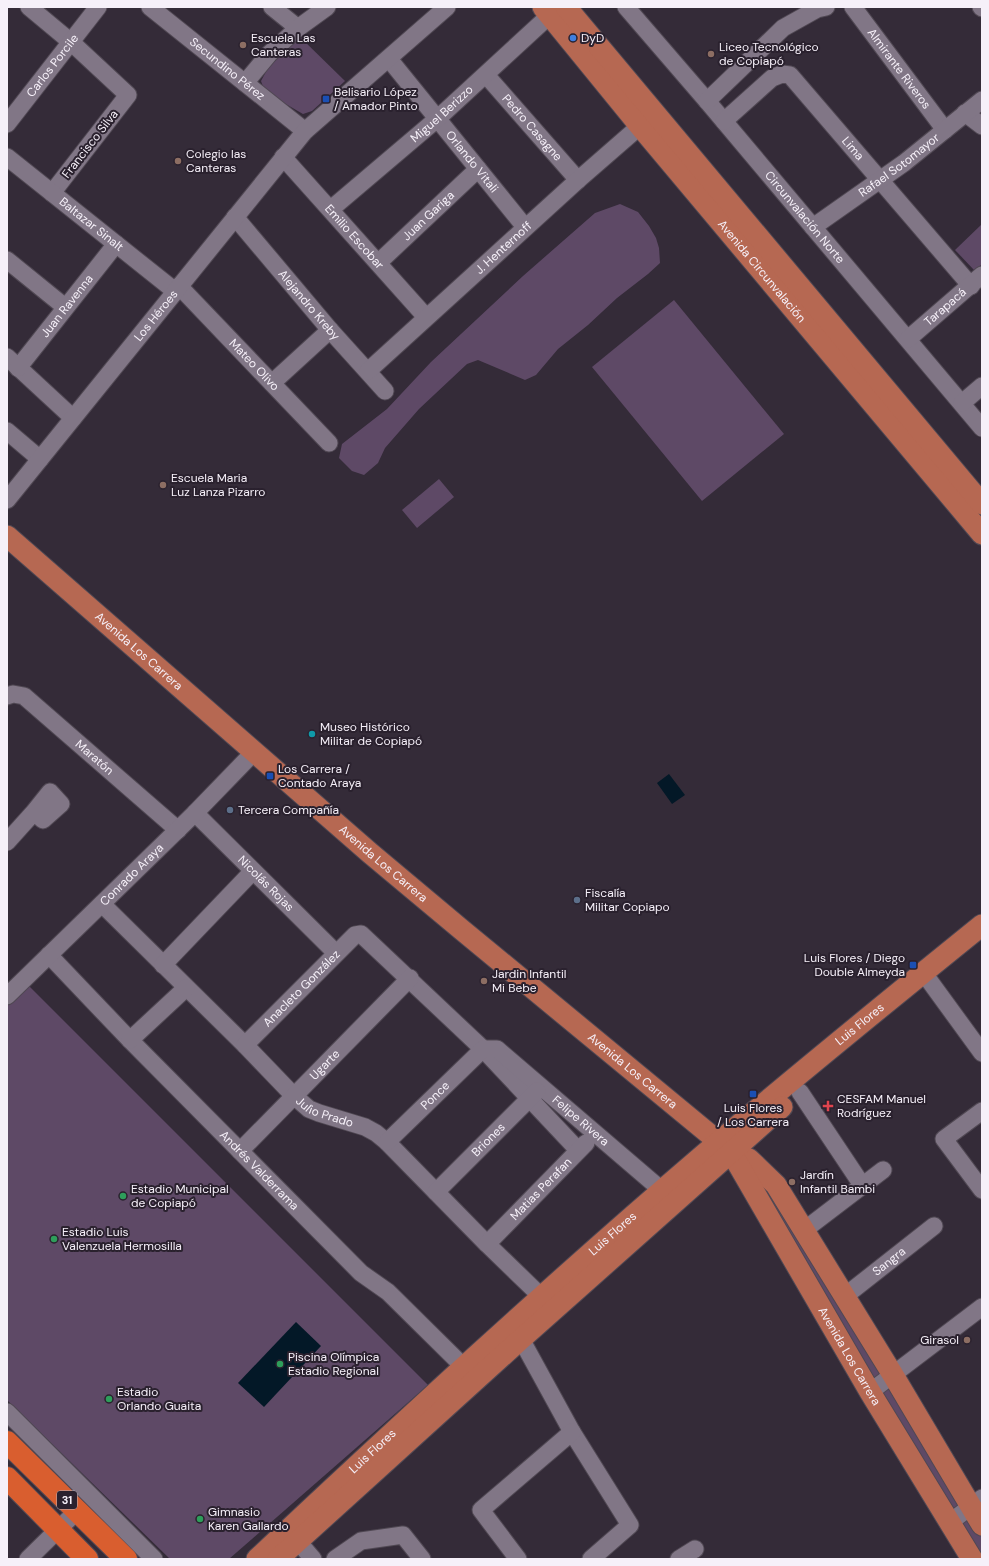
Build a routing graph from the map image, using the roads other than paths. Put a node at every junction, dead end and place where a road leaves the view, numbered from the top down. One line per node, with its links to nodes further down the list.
1 (29, 7): 12 (street)
2 (98, 7): 12 (street, Carlos Porcile)
3 (272, 7): 11 (street)
4 (327, 7): 11 (street)
5 (447, 7): 13 (street, Los Héroes)
6 (626, 7): 17 (street, Circunvalación Norte)
7 (826, 7): 17 (street)
8 (853, 7): 24 (street, Almirante Riveros)
9 (159, 10): 15 (street, Secundino Pérez)
10 (553, 10): 14 (street, Miguel Berizzo); 22 (main road, Avenida Circunvalación); 57 (main road, Avenida Circunvalación)
11 (298, 28): 15 (street)
12 (71, 42): 21 (street, Carlos Porcile); 31 (street, Francisco Silva)
13 (389, 59): 19 (street, Orlando Vitali); 25 (street, Los Héroes)
14 (486, 75): 19 (street, Miguel Berizzo); 29 (street, Pedro Casagne)
15 (245, 83): 25 (street, Secundino Pérez)
16 (982, 100): 18 (street, Rafael Sotomayor)
17 (708, 101): 20 (street, Circunvalación Norte)
18 (966, 113): 23 (street); 24 (street, Rafael Sotomayor)
19 (438, 119): 28 (street, Orlando Vitali); 32 (street, Miguel Berizzo)
20 (724, 121): 30 (street, Lima); 34 (street, Circunvalación Norte)
21 (7, 124)
22 (640, 126): 29 (street, J. Henternoff); 58 (main road, Avenida Circunvalación)
23 (982, 126)
24 (945, 130): 30 (street, Rafael Sotomayor)
25 (305, 131): 27 (street, Los Héroes)
26 (7, 157): 31 (street, Baltazar Sinalt)
27 (283, 157): 32 (street, Emilio Escobar); 33 (street, Los Héroes)
28 (478, 169): 35 (street, Orlando Vitali); 38 (street, Juan Gariga)
29 (578, 180): 35 (street, J. Henternoff)
30 (879, 180): 34 (street, Rafael Sotomayor); 39 (street, Lima)
31 (52, 193): 36 (street, Baltazar Sinalt)
32 (331, 208): 38 (street, Emilio Escobar)
33 (234, 217): 40 (street, Los Héroes); 43 (street, Alejandro Kreby)
34 (814, 227): 44 (street, Circunvalación Norte)
35 (525, 228): 42 (street, J. Henternoff)
36 (116, 244): 40 (street, Baltazar Sinalt); 41 (street, Juan Ravenna)
37 (7, 260): 41 (street)
38 (378, 263): 42 (street, Emilio Escobar)
39 (976, 280): 44 (street, Tarapacá)
40 (177, 289): 47 (street, Mateo Olivo); 51 (street, Los Héroes)
41 (65, 307): 45 (street, Juan Ravenna)
42 (426, 317): 46 (street, J. Henternoff)
43 (330, 330): 46 (street, Alejandro Kreby); 47 (street)
44 (908, 340): 50 (street, Circunvalación Norte)
45 (13, 362): 51 (street)
46 (368, 370): 49 (street, Alejandro Kreby)
47 (272, 383): 54 (street, Mateo Olivo)
48 (982, 386): 50 (street)
49 (385, 391)
50 (962, 403): 52 (street, Circunvalación Norte)
51 (73, 418): 55 (street, Los Héroes)
52 (982, 428)
53 (7, 430): 55 (street)
54 (329, 443)
55 (40, 459): 56 (street, Los Héroes)
56 (7, 500)
57 (982, 504)
58 (982, 534)
59 (7, 536): 61 (main road, Avenida Los Carrera)
60 (7, 696): 64 (street, Maratón)
61 (255, 751): 63 (street, Conrado Araya); 88 (main road, Avenida Los Carrera)
62 (34, 812): 65 (street)
63 (195, 813): 64 (street, Conrado Araya); 66 (street, Nicolás Rojas)
64 (178, 830): 67 (street, Conrado Araya)
65 (7, 842)
66 (253, 871): 71 (street, Nicolás Rojas); 73 (street)
67 (102, 904): 72 (street, Conrado Araya); 73 (street, Julio Prado)
68 (982, 925): 75 (main road, Luis Flores)
69 (359, 934): 71 (street, Anacleto González); 74 (street, Felipe Rivera)
70 (982, 943): 75 (main road, Luis Flores)
71 (336, 953): 79 (street, Anacleto González)
72 (49, 956): 77 (street, Conrado Araya); 78 (street, Andrés Valderrama)
73 (163, 965): 76 (street, Julio Prado)
74 (410, 978): 80 (street, Felipe Rivera); 84 (street, Ugarte)
75 (927, 978): 81 (street); 83 (main road, Luis Flores); 88 (main road, Luis Flores)
76 (186, 988): 78 (street); 79 (street, Julio Prado)
77 (7, 996)
78 (130, 1040): 89 (street, Andrés Valderrama)
79 (245, 1045): 84 (street, Julio Prado)
80 (483, 1049): 82 (street, Felipe Rivera); 87 (street, Ponce)
81 (982, 1053)
82 (535, 1092): 86 (street, Felipe Rivera); 90 (street, Felipe Rivera); 94 (street, Briones)
83 (800, 1092): 88 (main road, Luis Flores); 92 (street)
84 (294, 1096): 87 (street, Julio Prado); 89 (street, Ugarte)
85 (982, 1111): 93 (street)
86 (595, 1133): 90 (street, Matias Perafan); 95 (street, Felipe Rivera)
87 (387, 1142): 94 (street, Julio Prado)
88 (725, 1147): 95 (main road, Luis Flores); 97 (main road, Avenida Los Carrera); 105 (main road, Avenida Los Carrera)
89 (240, 1150): 103 (street, Andrés Valderrama)
90 (578, 1150): 98 (street, Matias Perafan)
91 (883, 1170): 92 (street)
92 (862, 1185): 97 (street)
93 (982, 1190)
94 (436, 1192): 98 (street, Julio Prado)
95 (669, 1196): 100 (main road, Luis Flores)
96 (934, 1226): 99 (street, Sangra)
97 (803, 1231): 99 (main road, Avenida Los Carrera)
98 (487, 1244): 100 (street, Julio Prado)
99 (845, 1296): 104 (main road, Avenida Los Carrera)
100 (548, 1304): 102 (main road, Luis Flores); 103 (main road, Luis Flores)
101 (980, 1312): 104 (street)
102 (521, 1339): 103 (main road, Luis Flores); 107 (street)
103 (471, 1373): 115 (main road, Luis Flores)
104 (893, 1375): 105 (street); 110 (main road, Avenida Los Carrera)
105 (870, 1392): 112 (main road, Avenida Los Carrera)
106 (7, 1412): 108 (street)
107 (572, 1432): 117 (street); 127 (street)
108 (15, 1436): 111 (highway, 31); 121 (street)
109 (7, 1478): 114 (highway, 31)
110 (976, 1502): 112 (street); 113 (main road, Avenida Los Carrera)
111 (73, 1507): 114 (street); 120 (highway, 31)
112 (949, 1523): 130 (main road, Avenida Los Carrera)
113 (982, 1525)
114 (57, 1530): 118 (street); 119 (highway, 31)
115 (293, 1536): 122 (main road, Luis Flores); 123 (main road, Luis Flores); 124 (street)
116 (695, 1549): 129 (street)
117 (608, 1553): 128 (street)
118 (28, 1559)
119 (87, 1559)
120 (126, 1559)
121 (154, 1559)
122 (257, 1559)
123 (278, 1559)
124 (313, 1559)
125 (335, 1559): 126 (street)
126 (422, 1559)
127 (518, 1559)
128 (590, 1559)
129 (679, 1559)
130 (972, 1559)

